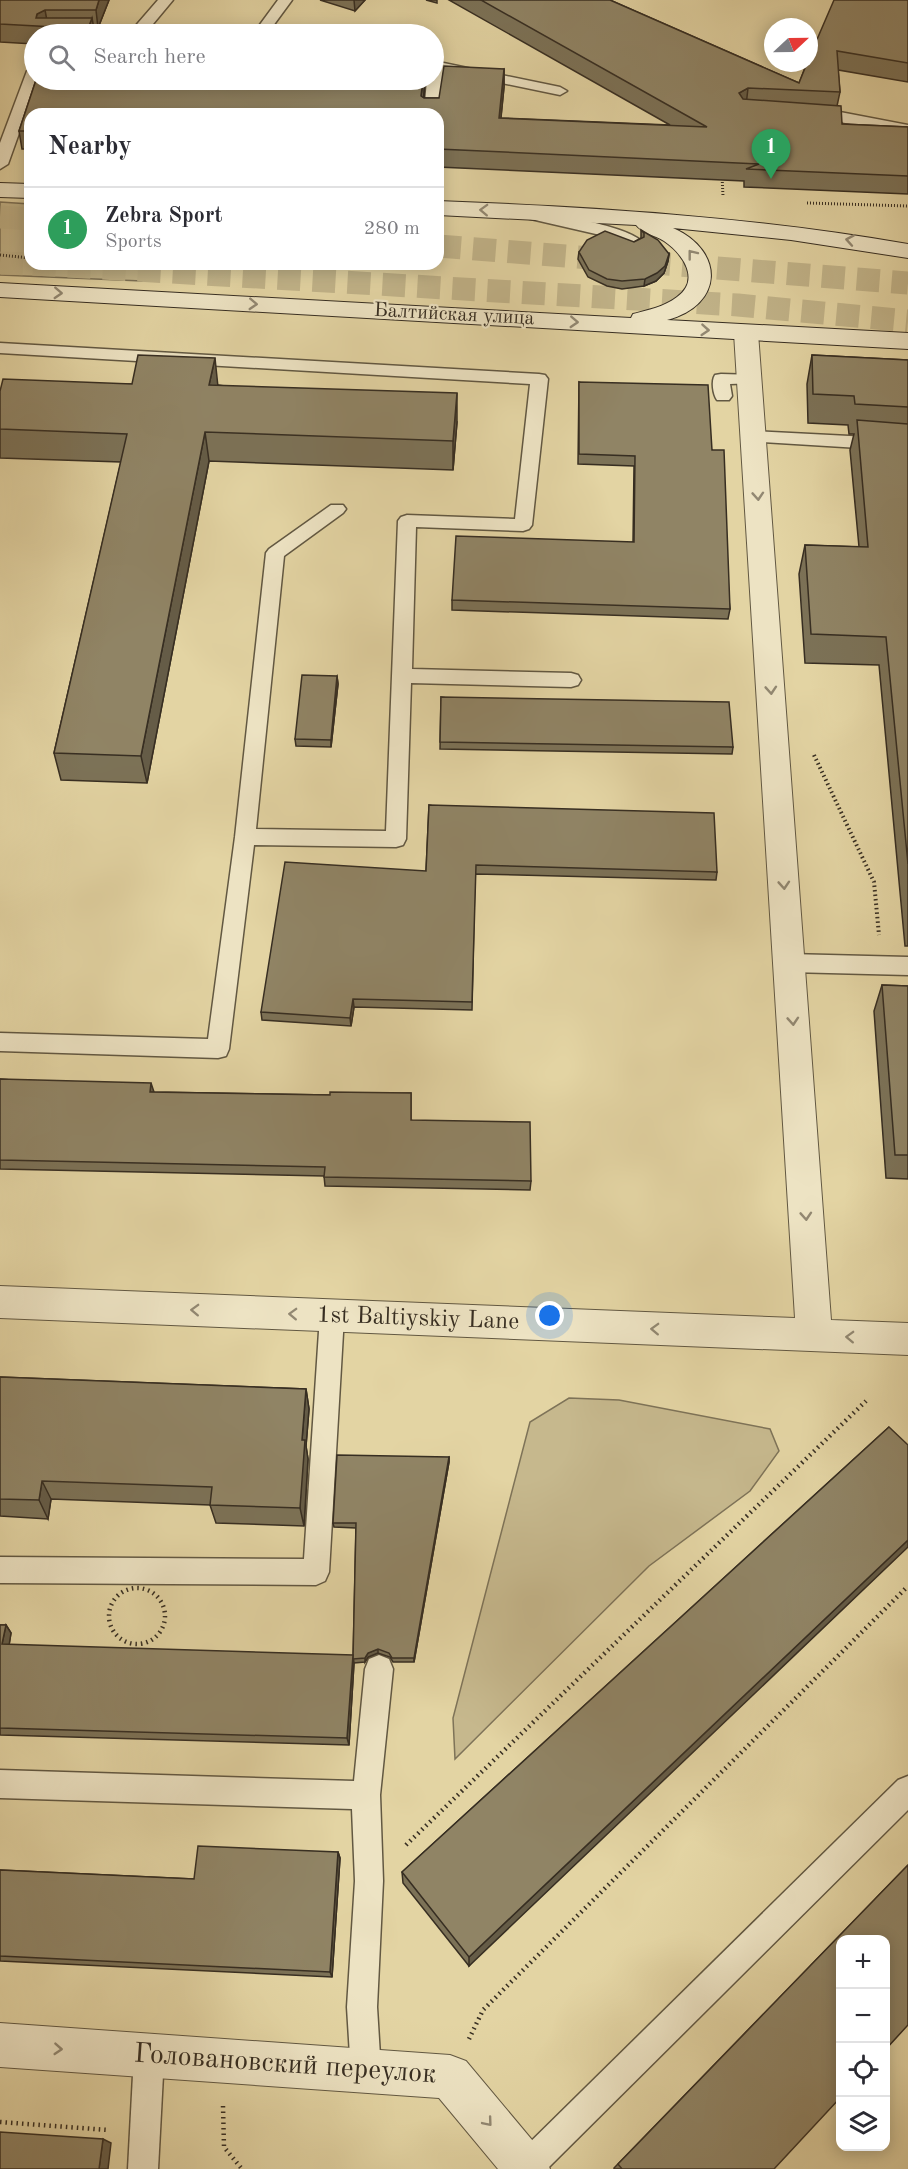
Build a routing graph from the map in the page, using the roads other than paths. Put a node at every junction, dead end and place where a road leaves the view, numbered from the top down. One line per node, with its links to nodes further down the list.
1 (166, 0): 3 (lane)
2 (285, 0): 4 (lane)
3 (145, 24)
4 (270, 24)
5 (444, 67): 8 (lane)
6 (27, 90): 12 (lane)
7 (433, 90): 9 (lane)
8 (560, 91)
9 (431, 108)
10 (793, 114): 11 (lane)
11 (908, 130)
12 (0, 164)
13 (0, 190): 14 (street)
14 (24, 191)
15 (444, 208): 16 (street, one-way to 15)
16 (514, 211): 17 (street); 18 (lane)
17 (626, 217): 19 (street, one-way to 17); 21 (street, one-way to 17)
18 (634, 242)
19 (908, 251)
20 (0, 290): 21 (street, Балтийская улица, one-way to 21)
21 (604, 324): 22 (street, Балтийская улица, one-way to 22)
22 (746, 333): 23 (street, Балтийская улица); 25 (street)
23 (908, 341)
24 (0, 348): 30 (lane)
25 (750, 379): 26 (lane); 27 (street)
26 (723, 396)
27 (754, 437): 28 (lane); 33 (street, one-way to 33)
28 (908, 445)
29 (337, 509): 32 (lane)
30 (401, 676): 31 (lane); 32 (lane)
31 (572, 680)
32 (245, 837): 35 (lane)
33 (789, 963): 34 (lane); 38 (street, one-way to 38)
34 (908, 966)
35 (0, 1042)
36 (0, 1302): 37 (street, 1st Baltiyskiy Lane, one-way to 36)
37 (332, 1316): 38 (street, 1st Baltiyskiy Lane, one-way to 37); 40 (lane)
38 (814, 1335): 39 (street, 1st Baltiyskiy Lane, one-way to 38)
39 (908, 1339)
40 (0, 1570)
41 (379, 1669): 44 (lane)
42 (0, 1784): 44 (lane)
43 (908, 1790): 48 (lane)
44 (366, 1794): 47 (lane)
45 (0, 2045): 46 (street, Головановский переулок, one-way to 46)
46 (149, 2056): 47 (street, Головановский переулок); 49 (lane)
47 (366, 2072): 48 (street, Головановский переулок, one-way to 48)
48 (526, 2168)
49 (143, 2169)

